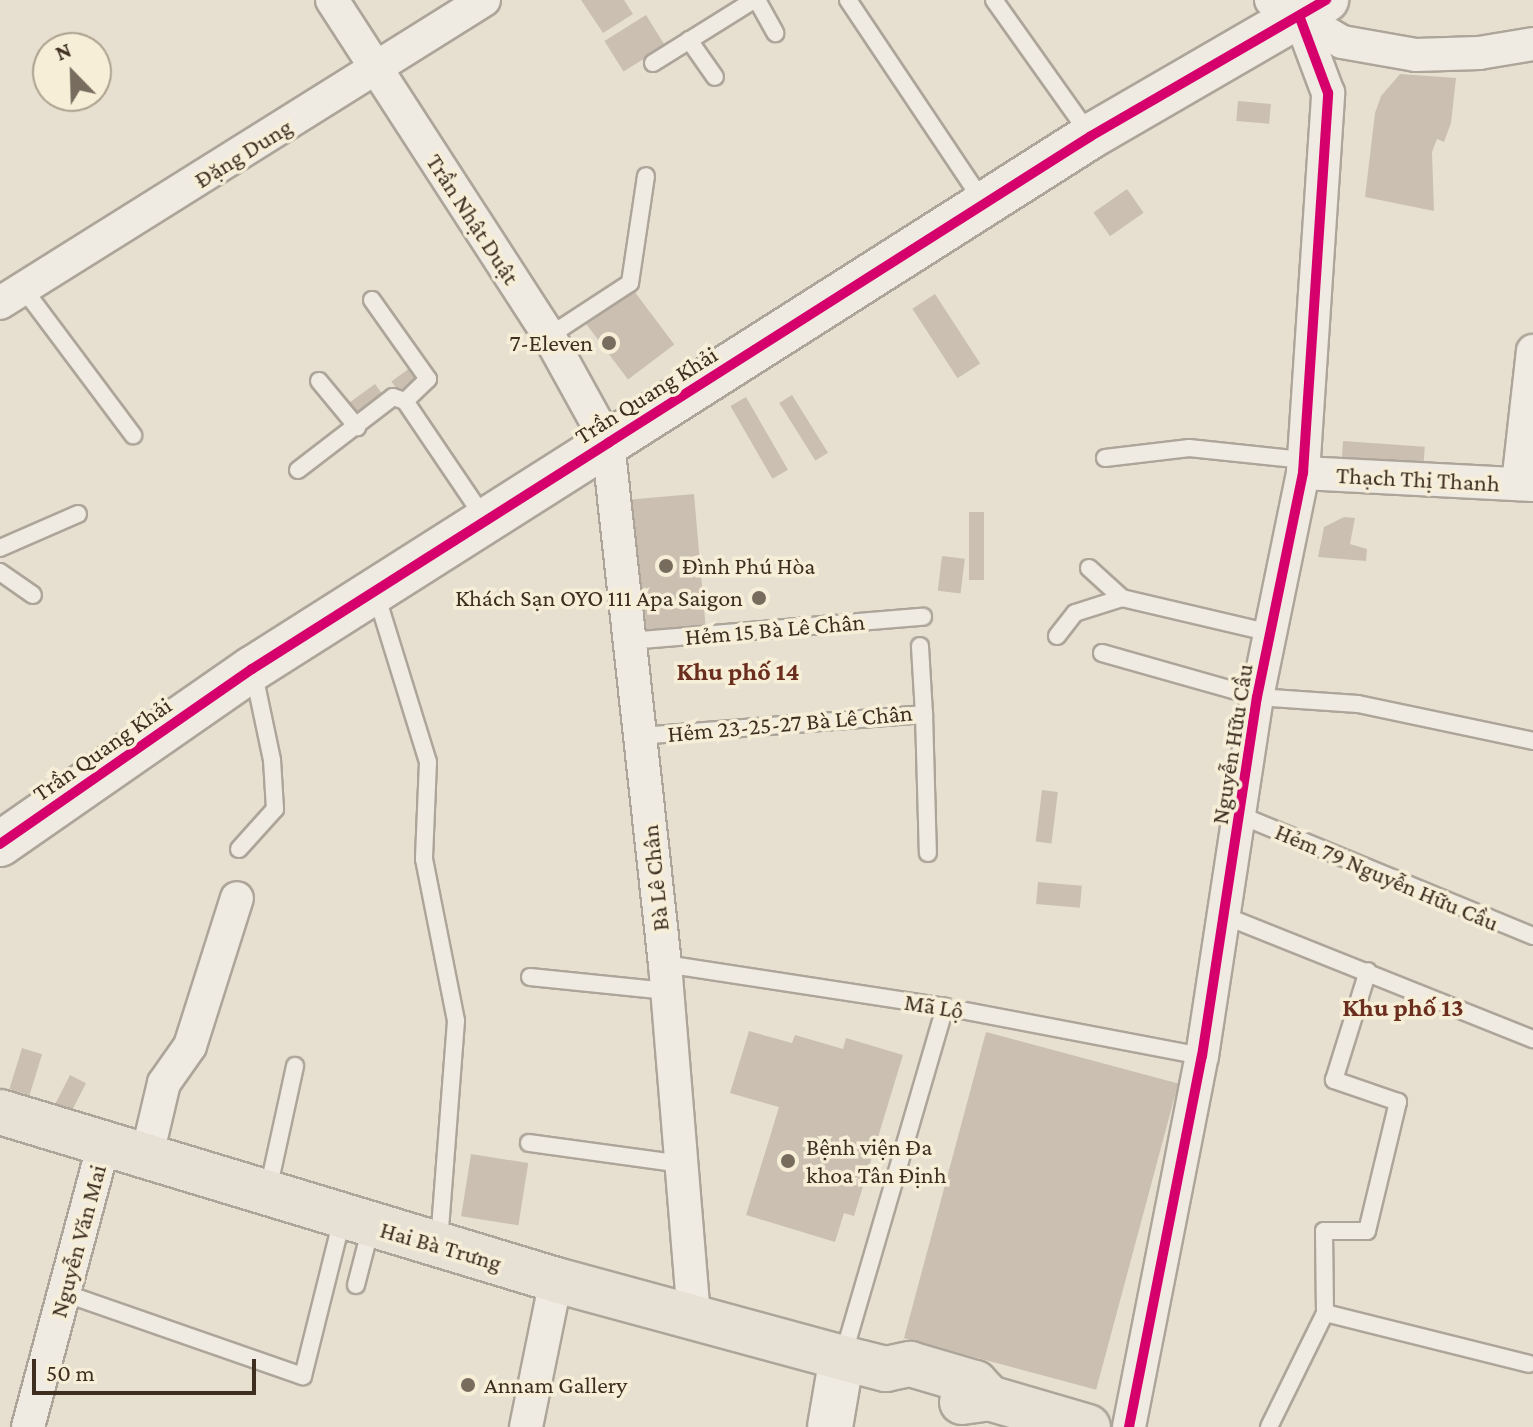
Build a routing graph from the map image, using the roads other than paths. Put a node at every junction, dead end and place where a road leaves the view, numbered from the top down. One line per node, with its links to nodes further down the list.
1 (332, 0): 11 (street, Trần Nhật Duật)
2 (484, 0): 11 (street, Đặng Dung)
3 (755, 0): 7 (lane); 8 (lane)
4 (848, 0): 15 (lane)
5 (994, 0): 13 (lane)
6 (1299, 6): 9 (street); 13 (street, Trần Quang Khải); 26 (street, Nguyễn Hữu Cầu)
7 (775, 33)
8 (689, 40): 10 (lane); 12 (lane)
9 (1533, 44)
10 (653, 63)
11 (377, 70): 16 (street, Đặng Dung); 18 (street, Trần Nhật Duật)
12 (715, 77)
13 (1091, 136): 15 (street, Trần Quang Khải)
14 (646, 176): 18 (lane)
15 (986, 206): 24 (street, Trần Quang Khải)
16 (12, 295): 23 (lane)
17 (372, 300): 21 (lane)
18 (549, 336): 24 (street, Trần Nhật Duật)
19 (1533, 351): 28 (street)
20 (319, 381): 22 (lane)
21 (405, 401): 22 (lane); 30 (lane)
22 (357, 427): 27 (lane)
23 (133, 435)
24 (608, 443): 30 (street, Trần Quang Khải); 40 (street, Bà Lê Chân)
25 (1105, 458): 26 (lane)
26 (1304, 466): 28 (street, Thạch Thị Thanh); 38 (street, Nguyễn Hữu Cầu)
27 (298, 470)
28 (1525, 484)
29 (78, 514): 31 (lane)
30 (486, 521): 34 (street, Trần Quang Khải)
31 (0, 548)
32 (1089, 568): 36 (lane)
33 (0, 572): 35 (lane)
34 (376, 594): 43 (street, Trần Quang Khải); 69 (lane)
35 (33, 595)
36 (1122, 598): 38 (lane); 39 (lane)
37 (923, 617): 40 (lane, Hẻm 15 Bà Lê Chân)
38 (1271, 633): 44 (street, Nguyễn Hữu Cầu)
39 (1057, 636)
40 (628, 641): 46 (street, Bà Lê Chân)
41 (920, 646): 45 (lane, Hẻm 23-25-27 Bà Lê Chân)
42 (1102, 653): 44 (lane)
43 (252, 669): 49 (street, Trần Quang Khải); 50 (lane)
44 (1257, 697): 47 (lane); 48 (street, Nguyễn Hữu Cầu)
45 (924, 714): 46 (lane, Hẻm 23-25-27 Bà Lê Chân); 51 (lane)
46 (639, 736): 57 (street, Bà Lê Chân)
47 (1533, 741)
48 (1242, 816): 53 (street, Nguyễn Hữu Cầu); 54 (lane, Hẻm 79 Nguyễn Hữu Cầu)
49 (0, 844)
50 (239, 849)
51 (928, 853)
52 (237, 898): 65 (street)
53 (1225, 916): 55 (lane); 60 (street, Nguyễn Hữu Cầu)
54 (1533, 936)
55 (1368, 971): 59 (lane); 73 (lane)
56 (530, 977): 57 (lane, Mã Lộ)
57 (666, 977): 58 (lane, Mã Lộ); 66 (street, Bà Lê Chân)
58 (945, 1007): 60 (lane, Mã Lộ); 75 (lane)
59 (1533, 1039)
60 (1202, 1056): 81 (street, Nguyễn Hữu Cầu)
61 (295, 1066): 67 (lane)
62 (0, 1112): 64 (main road, Hai Bà Trưng)
63 (529, 1143): 66 (lane)
64 (103, 1147): 65 (main road, Hai Bà Trưng); 72 (street, Nguyễn Văn Mai)
65 (146, 1159): 67 (main road, Hai Bà Trưng)
66 (682, 1164): 74 (street, Bà Lê Chân)
67 (267, 1194): 68 (main road, Hai Bà Trưng)
68 (357, 1222): 69 (main road, Hai Bà Trưng); 71 (lane); 72 (lane)
69 (439, 1244): 70 (main road, Hai Bà Trưng)
70 (556, 1280): 74 (main road, Hai Bà Trưng); 79 (street)
71 (356, 1285)
72 (64, 1293): 78 (street, Nguyễn Văn Mai)
73 (1325, 1313): 76 (lane); 82 (lane)
74 (694, 1315): 75 (main road, Hai Bà Trưng)
75 (842, 1357): 77 (main road, Hai Bà Trưng); 80 (street)
76 (1529, 1364)
77 (1081, 1426)
78 (28, 1427)
79 (526, 1427)
80 (830, 1427)
81 (1129, 1427)
82 (1269, 1427)

